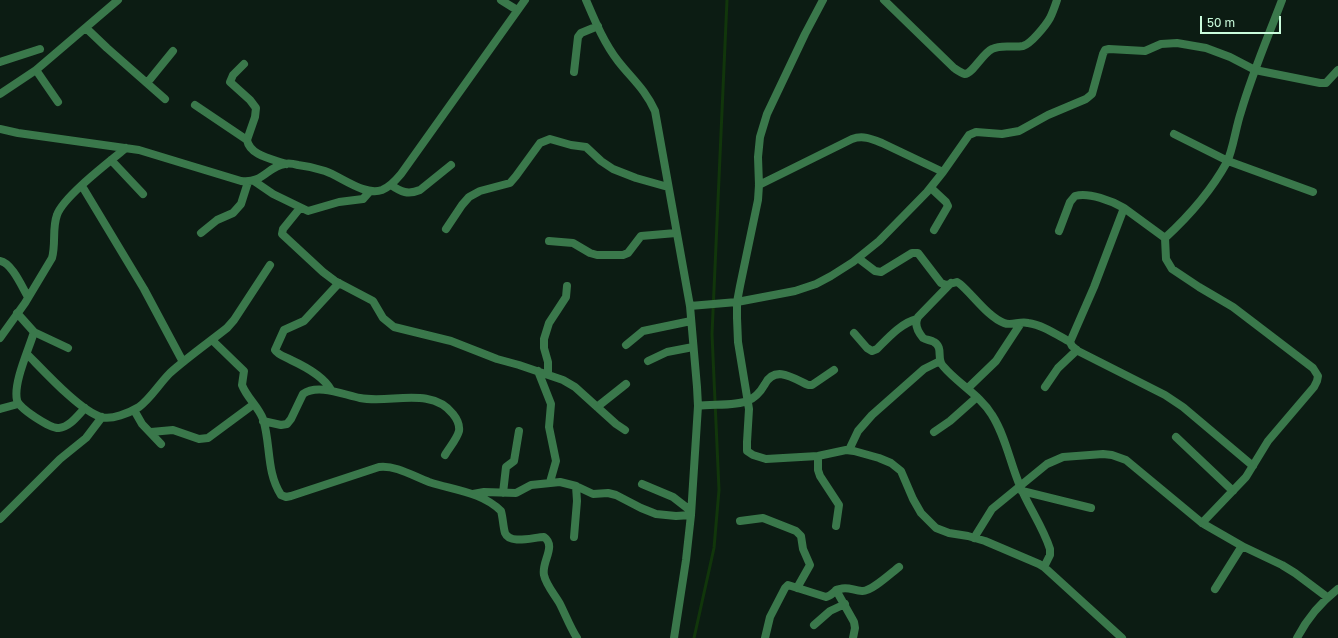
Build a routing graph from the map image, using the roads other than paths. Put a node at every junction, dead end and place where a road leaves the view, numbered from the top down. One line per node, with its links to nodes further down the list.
1 (118, 0): 11 (street)
2 (501, 0): 9 (street)
3 (525, 0): 9 (street)
4 (586, 0): 10 (street)
5 (823, 0): 36 (street)
6 (884, 0): 7 (street)
7 (1057, 0)
8 (1282, 0): 17 (street)
9 (517, 10): 35 (street)
10 (598, 26): 19 (street); 38 (street)
11 (86, 28): 16 (street); 20 (street)
12 (40, 49): 14 (street)
13 (173, 51): 20 (street)
14 (0, 62)
15 (244, 64): 27 (street)
16 (36, 70): 21 (street); 23 (street)
17 (1255, 70): 18 (street); 30 (street); 33 (street)
18 (1338, 70)
19 (574, 72)
20 (147, 83): 22 (street)
21 (0, 94)
22 (166, 99)
23 (58, 102)
24 (195, 104): 27 (street)
25 (0, 129): 28 (street)
26 (1174, 134): 30 (street)
27 (247, 140): 31 (street)
28 (126, 148): 29 (street); 34 (street)
29 (111, 160): 37 (street); 42 (street)
30 (1228, 161): 41 (street); 50 (street)
31 (286, 164): 34 (street); 40 (street)
32 (451, 165): 35 (street)
33 (943, 172): 36 (street); 39 (street)
34 (251, 182): 43 (street); 48 (street)
35 (391, 185): 40 (street)
36 (759, 185): 59 (street)
37 (82, 186): 58 (street); 77 (street)
38 (668, 187): 45 (street); 49 (street)
39 (930, 188): 46 (street); 52 (street)
40 (370, 191): 43 (street)
41 (1313, 192)
42 (143, 194)
43 (300, 208): 55 (street)
44 (1124, 208): 47 (street); 50 (street); 69 (street)
45 (446, 229)
46 (934, 230)
47 (1059, 231)
48 (201, 233)
49 (676, 233): 51 (street); 60 (street)
50 (1165, 238): 105 (street)
51 (549, 241)
52 (858, 258): 56 (street); 59 (street)
53 (0, 261): 58 (street)
54 (270, 265): 68 (street)
55 (339, 283): 79 (street); 84 (street)
56 (951, 283): 62 (street); 64 (street)
57 (566, 286): 80 (street)
58 (28, 298): 61 (street)
59 (733, 302): 60 (street); 86 (street)
60 (692, 306): 63 (street)
61 (17, 313): 65 (street); 67 (street)
62 (917, 319): 66 (street); 76 (street)
63 (691, 321): 70 (street); 71 (street)
64 (1021, 323): 69 (street); 83 (street)
65 (34, 332): 72 (street); 74 (street)
66 (854, 332)
67 (0, 338)
68 (212, 340): 77 (street); 88 (street)
69 (1070, 342): 73 (street)
70 (626, 345)
71 (694, 347): 75 (street); 89 (street)
72 (68, 348)
73 (1076, 350): 82 (street); 105 (street)
74 (27, 354): 87 (street); 91 (street)
75 (648, 360)
76 (940, 361): 83 (street); 102 (street)
77 (183, 362): 93 (street)
78 (834, 370): 86 (street)
79 (538, 371): 80 (street); 106 (street)
80 (548, 374): 90 (street)
81 (626, 384): 90 (street)
82 (1045, 387)
83 (968, 388): 85 (street)
84 (331, 390): 95 (street); 103 (street)
85 (977, 397): 99 (street); 109 (street)
86 (747, 402): 89 (street); 104 (street)
87 (18, 404): 91 (street); 92 (street)
88 (254, 404): 95 (street); 98 (street)
89 (698, 406): 114 (street)
90 (597, 407): 96 (street)
91 (85, 408): 94 (street)
92 (0, 409)
93 (134, 410): 94 (street); 98 (street)
94 (102, 417): 115 (street)
95 (263, 421): 112 (street)
96 (624, 430)
97 (519, 431): 111 (street)
98 (151, 432): 101 (street)
99 (934, 432)
100 (1176, 437): 110 (street)
101 (161, 444)
102 (849, 450): 104 (street); 120 (street)
103 (445, 455)
104 (818, 456): 118 (street)
105 (1253, 466): 110 (street)
106 (550, 482): 108 (street); 111 (street)
107 (642, 484): 114 (street)
108 (576, 486): 114 (street); 119 (street)
109 (1021, 489): 113 (street); 117 (street); 120 (street); 123 (street)
110 (1233, 491): 117 (street)
111 (503, 493): 112 (street)
112 (472, 494): 131 (street)
113 (1090, 508)
114 (691, 513): 132 (street)
115 (0, 519)
116 (740, 521): 124 (street)
117 (1202, 523): 121 (street)
118 (836, 526)
119 (574, 537)
120 (974, 538): 123 (street)
121 (1242, 546): 125 (street); 128 (street)
122 (899, 567): 127 (street)
123 (1044, 567): 135 (street)
124 (797, 588): 127 (street); 133 (street)
125 (1215, 589)
126 (1338, 589): 128 (street)
127 (836, 590): 129 (street)
128 (1327, 597): 136 (street)
129 (845, 604): 130 (street); 134 (street)
130 (814, 624)
131 (577, 638)
132 (674, 638)
133 (765, 638)
134 (853, 638)
135 (1122, 638)
136 (1297, 638)

